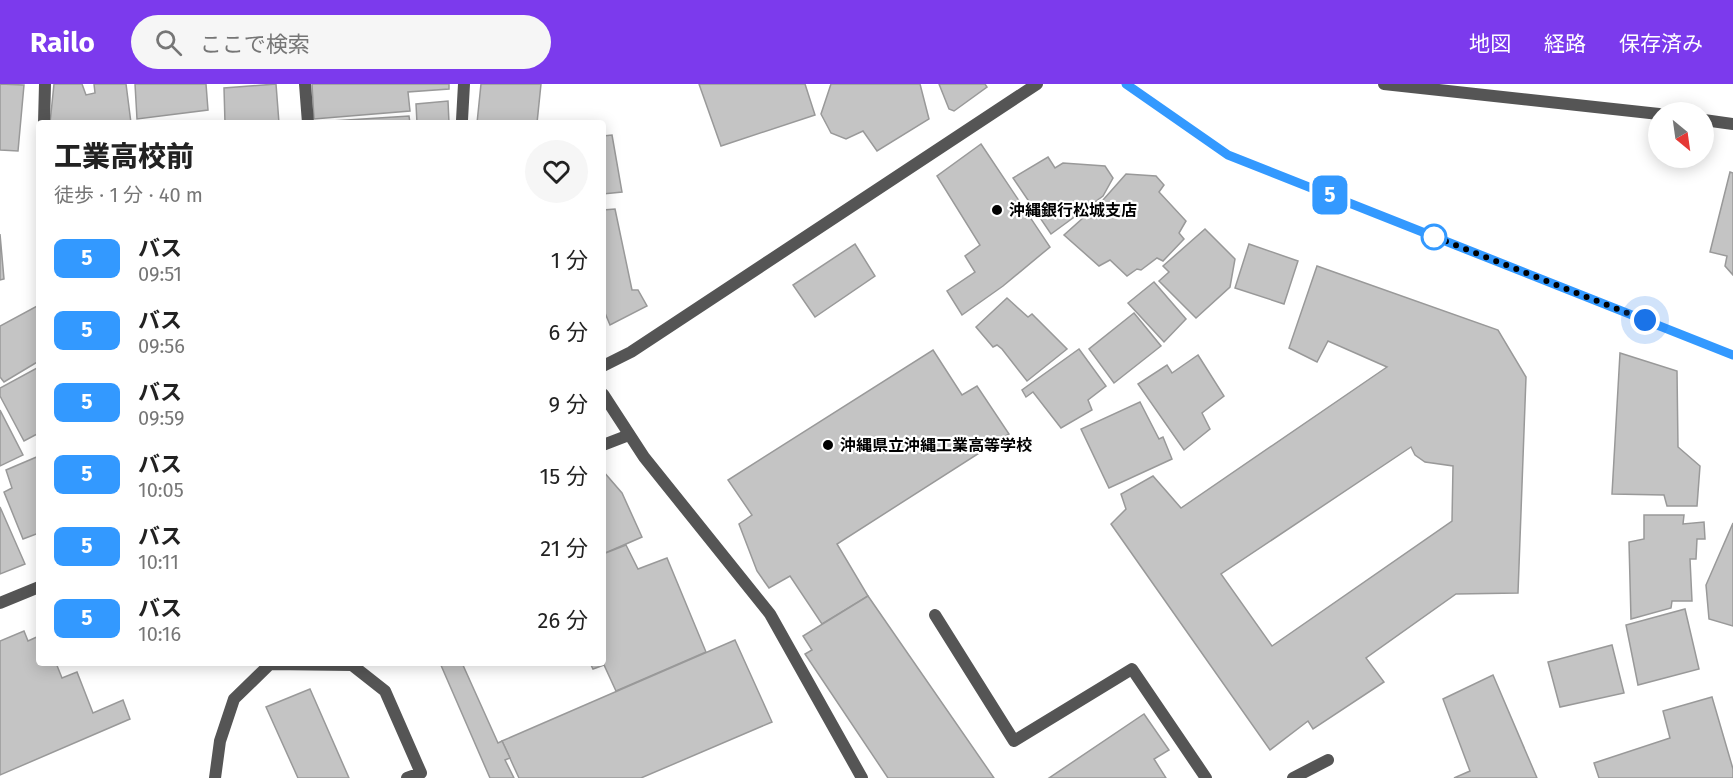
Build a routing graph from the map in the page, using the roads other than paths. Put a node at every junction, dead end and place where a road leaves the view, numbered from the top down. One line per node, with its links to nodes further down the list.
1 (45, 84): 8 (street)
2 (305, 84): 9 (street)
3 (464, 84): 10 (street)
4 (1037, 84): 14 (street)
5 (1126, 84): 13 (street)
6 (1384, 84): 7 (street)
7 (1648, 113)
8 (44, 120)
9 (308, 120)
10 (462, 120)
11 (1714, 121): 12 (street)
12 (1733, 124)
13 (1733, 355)
14 (606, 364)
15 (606, 399): 16 (street)
16 (629, 435): 17 (street); 26 (street)
17 (606, 444)
18 (36, 588): 19 (street)
19 (0, 603)
20 (935, 615): 27 (street)
21 (268, 666): 24 (street)
22 (353, 666): 25 (street)
23 (1328, 760): 28 (street)
24 (215, 778)
25 (407, 778)
26 (862, 778)
27 (1206, 778)
28 (1293, 778)

